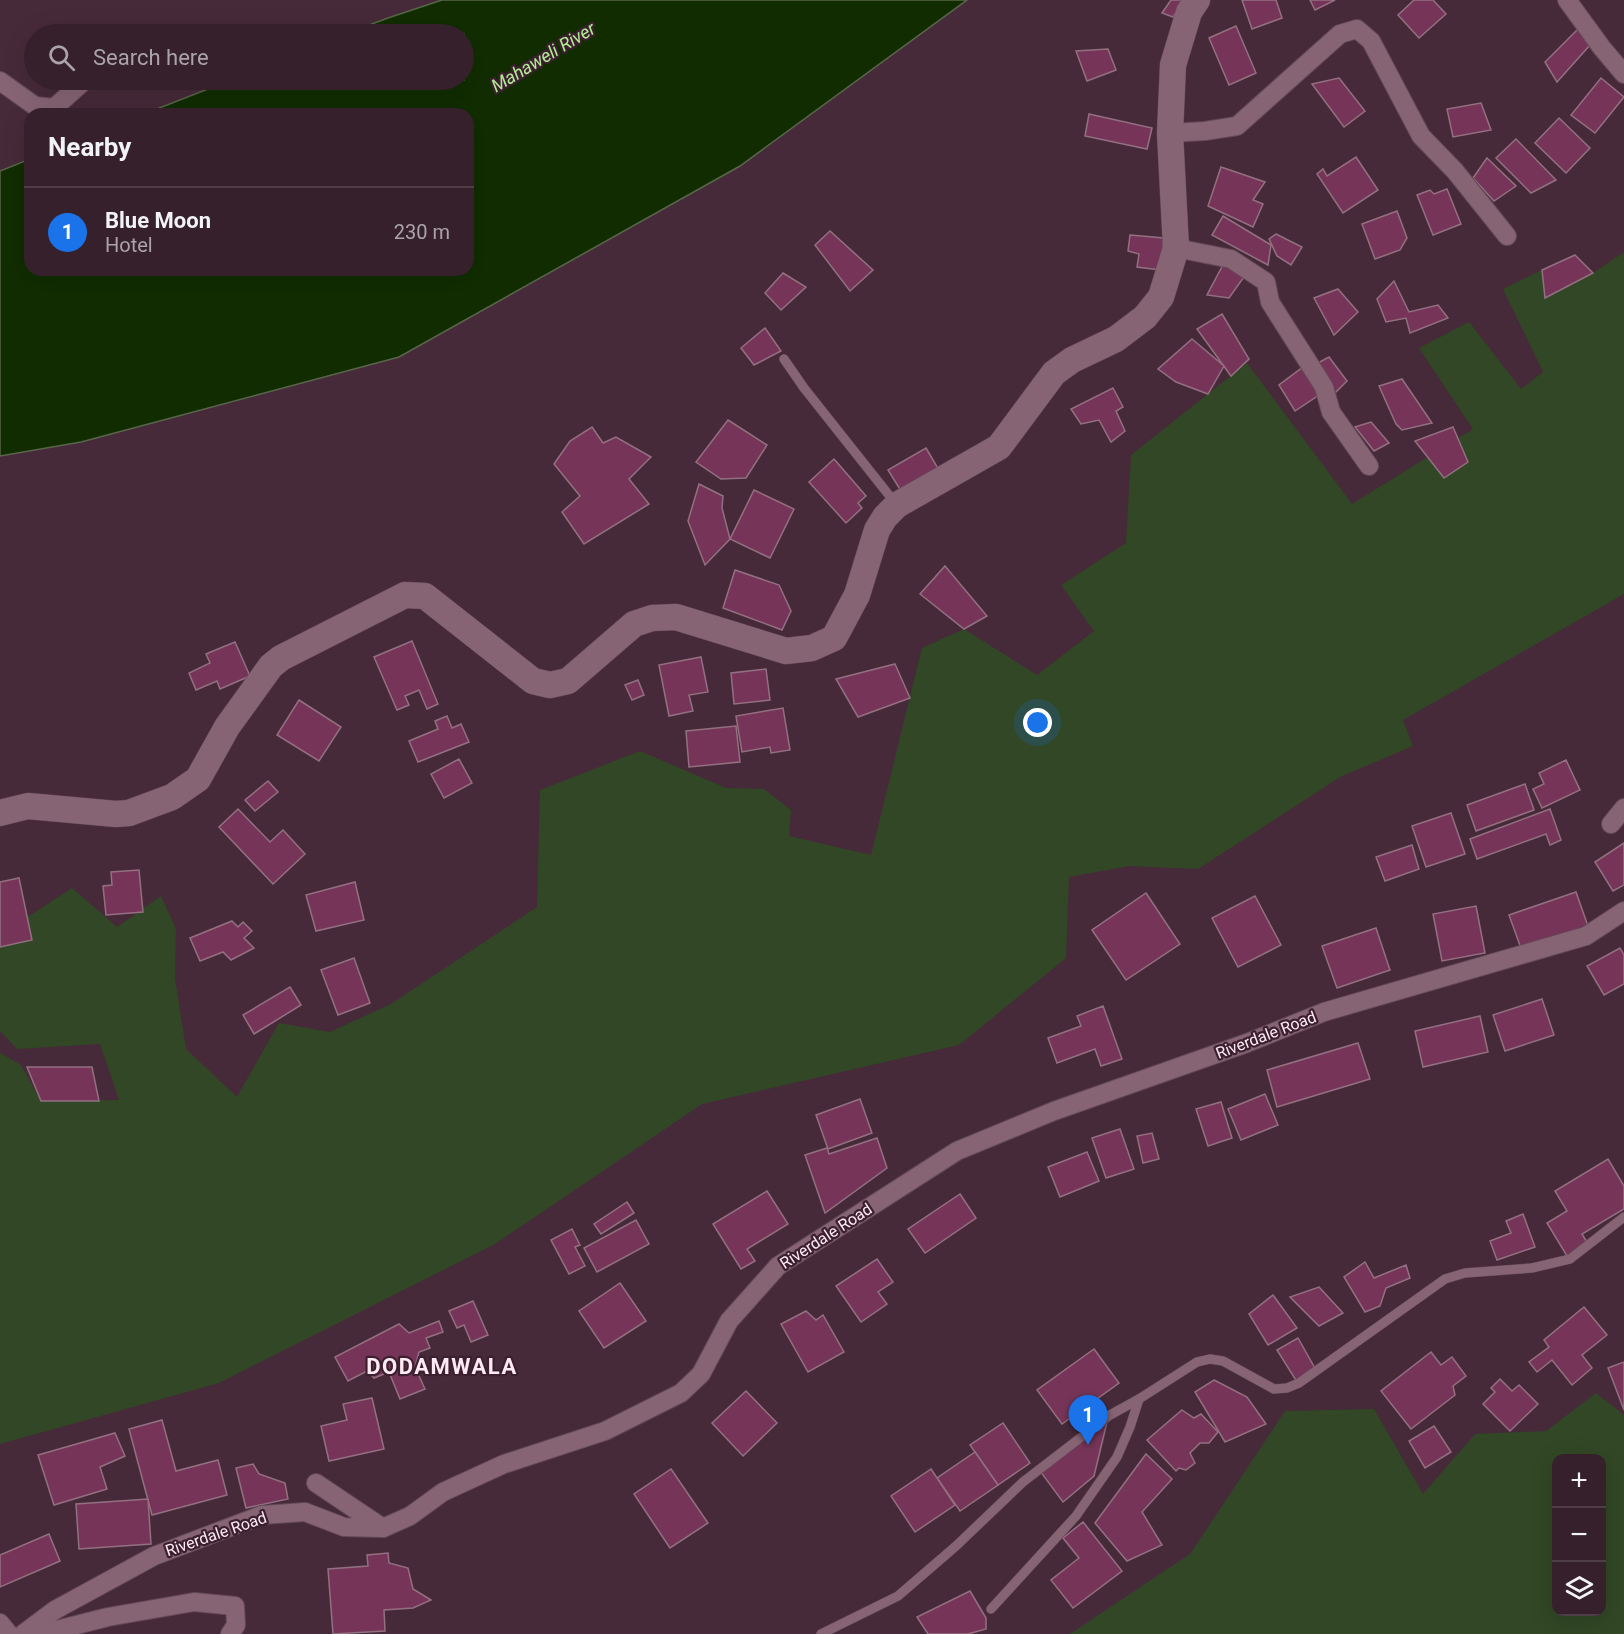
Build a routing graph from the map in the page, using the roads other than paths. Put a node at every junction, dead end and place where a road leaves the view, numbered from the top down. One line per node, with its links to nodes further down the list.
1 (1197, 0): 8 (street)
2 (1567, 0): 3 (street)
3 (1624, 74)
4 (0, 81): 6 (street)
5 (74, 90): 7 (street)
6 (54, 108)
7 (54, 108)
8 (1170, 133): 9 (street); 10 (street)
9 (1507, 236)
10 (1176, 248): 12 (street); 13 (street)
11 (784, 359): 13 (lane)
12 (1369, 466)
13 (897, 505): 15 (street)
14 (1624, 808): 16 (street)
15 (0, 813)
16 (1611, 824)
17 (1624, 911): 21 (street, Riverdale Road)
18 (1624, 1217): 19 (lane)
19 (1139, 1399): 22 (lane); 28 (lane)
20 (316, 1483): 21 (street)
21 (383, 1528): 25 (street, Riverdale Road)
22 (991, 1609)
23 (0, 1623): 24 (street)
24 (9, 1634)
25 (23, 1634)
26 (41, 1634): 27 (street)
27 (230, 1634)
28 (821, 1634)

